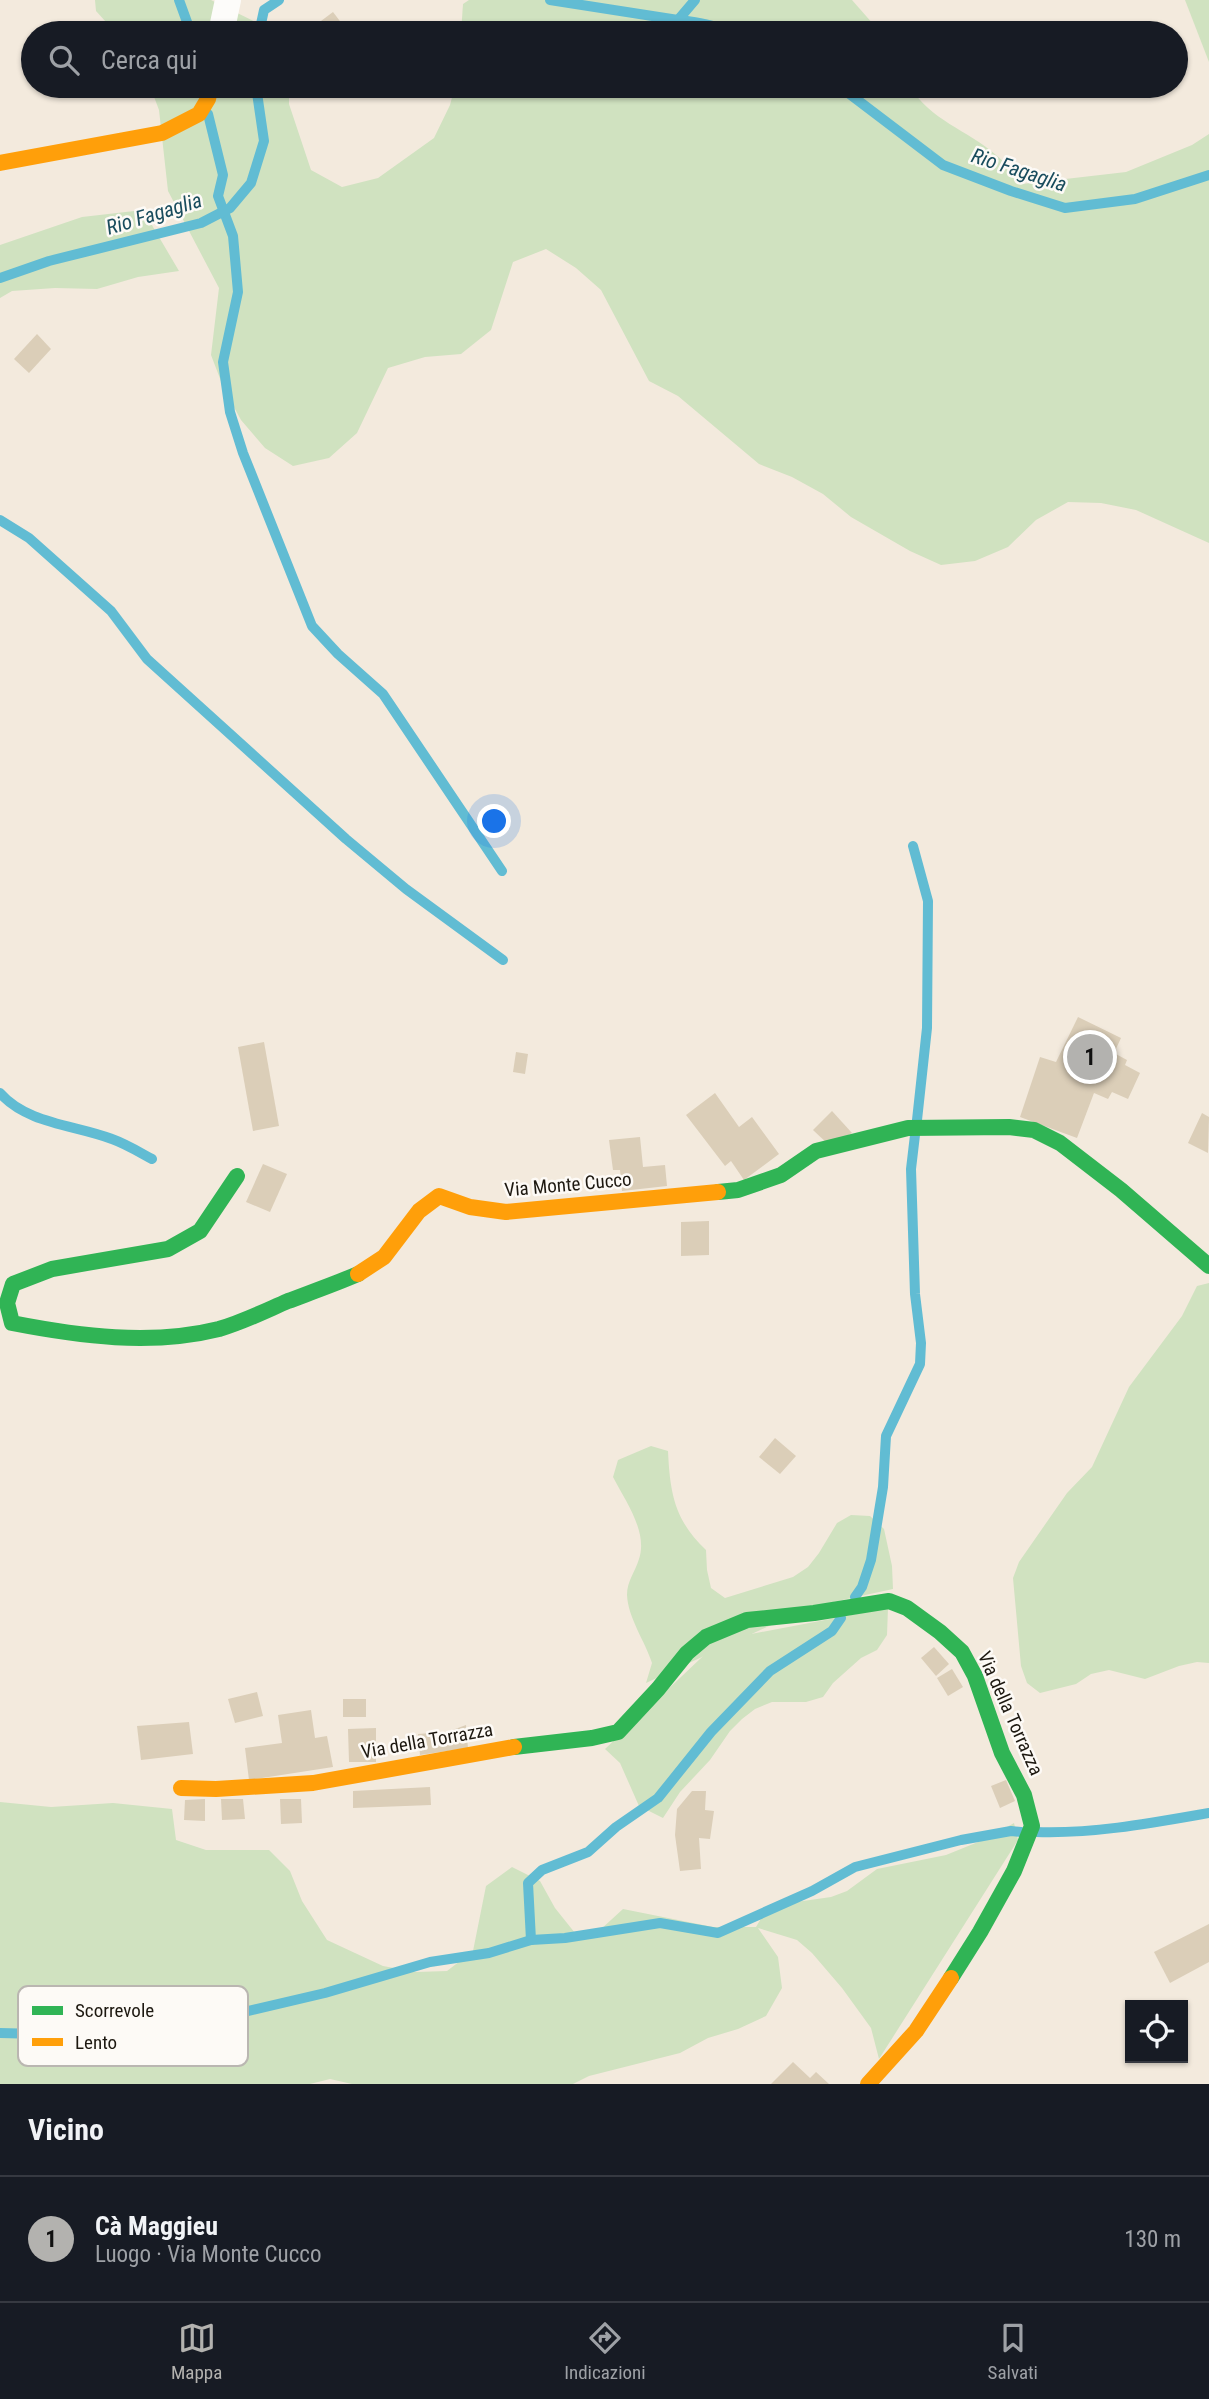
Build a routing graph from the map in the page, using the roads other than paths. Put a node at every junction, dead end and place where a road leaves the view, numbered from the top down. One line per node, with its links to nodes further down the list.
1 (228, 0): 2 (street)
2 (224, 21)
3 (208, 98): 4 (street)
4 (0, 163)
5 (237, 1176): 6 (street, Via Monte Cucco)
6 (1209, 1266)
7 (181, 1788): 8 (street, Via della Torrazza)
8 (868, 2084)

